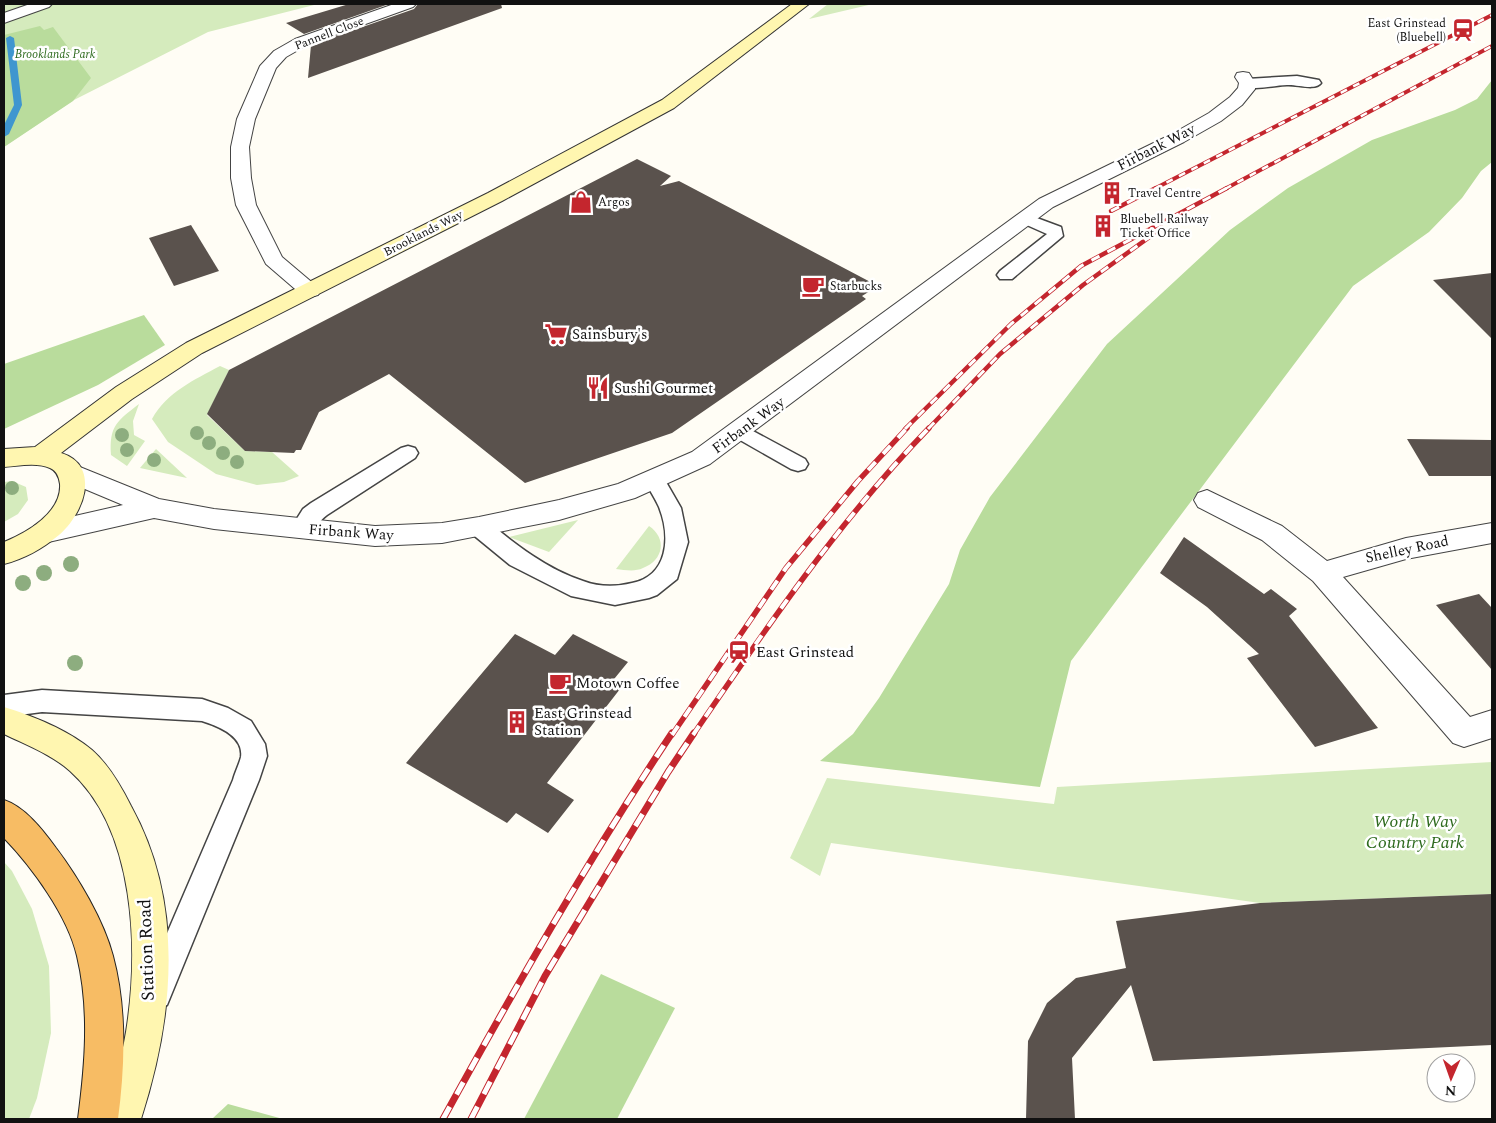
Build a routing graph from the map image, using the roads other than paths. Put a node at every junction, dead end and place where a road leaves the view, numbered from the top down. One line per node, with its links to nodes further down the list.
1 (44, 4): 4 (street)
2 (408, 4): 9 (street, Pannell Close)
3 (801, 4): 9 (main road, Brooklands Way)
4 (4, 18)
5 (1245, 80): 6 (lane); 7 (street, Firbank Way)
6 (1314, 83)
7 (1026, 219): 8 (lane); 10 (street, Firbank Way)
8 (1006, 275)
9 (310, 290): 12 (main road, Brooklands Way)
10 (740, 431): 14 (lane); 16 (street, Firbank Way)
11 (408, 453): 20 (lane)
12 (42, 456): 13 (main road); 15 (main road)
13 (4, 458)
14 (798, 464)
15 (70, 472): 18 (street, Firbank Way); 21 (main road)
16 (655, 480): 19 (street, Firbank Way); 19 (lane)
17 (1207, 500): 24 (street)
18 (155, 508): 20 (street, Firbank Way); 21 (street, Firbank Way)
19 (478, 527): 20 (street, Firbank Way)
20 (302, 528)
21 (44, 533): 23 (main road)
22 (1492, 533): 24 (street, Shelley Road)
23 (4, 554)
24 (1323, 573): 27 (street)
25 (4, 706): 29 (lane)
26 (4, 720): 29 (main road, Station Road)
27 (1492, 724)
28 (4, 815): 30 (highway)
29 (148, 1010): 31 (main road, Station Road)
30 (98, 1119)
31 (121, 1119)

